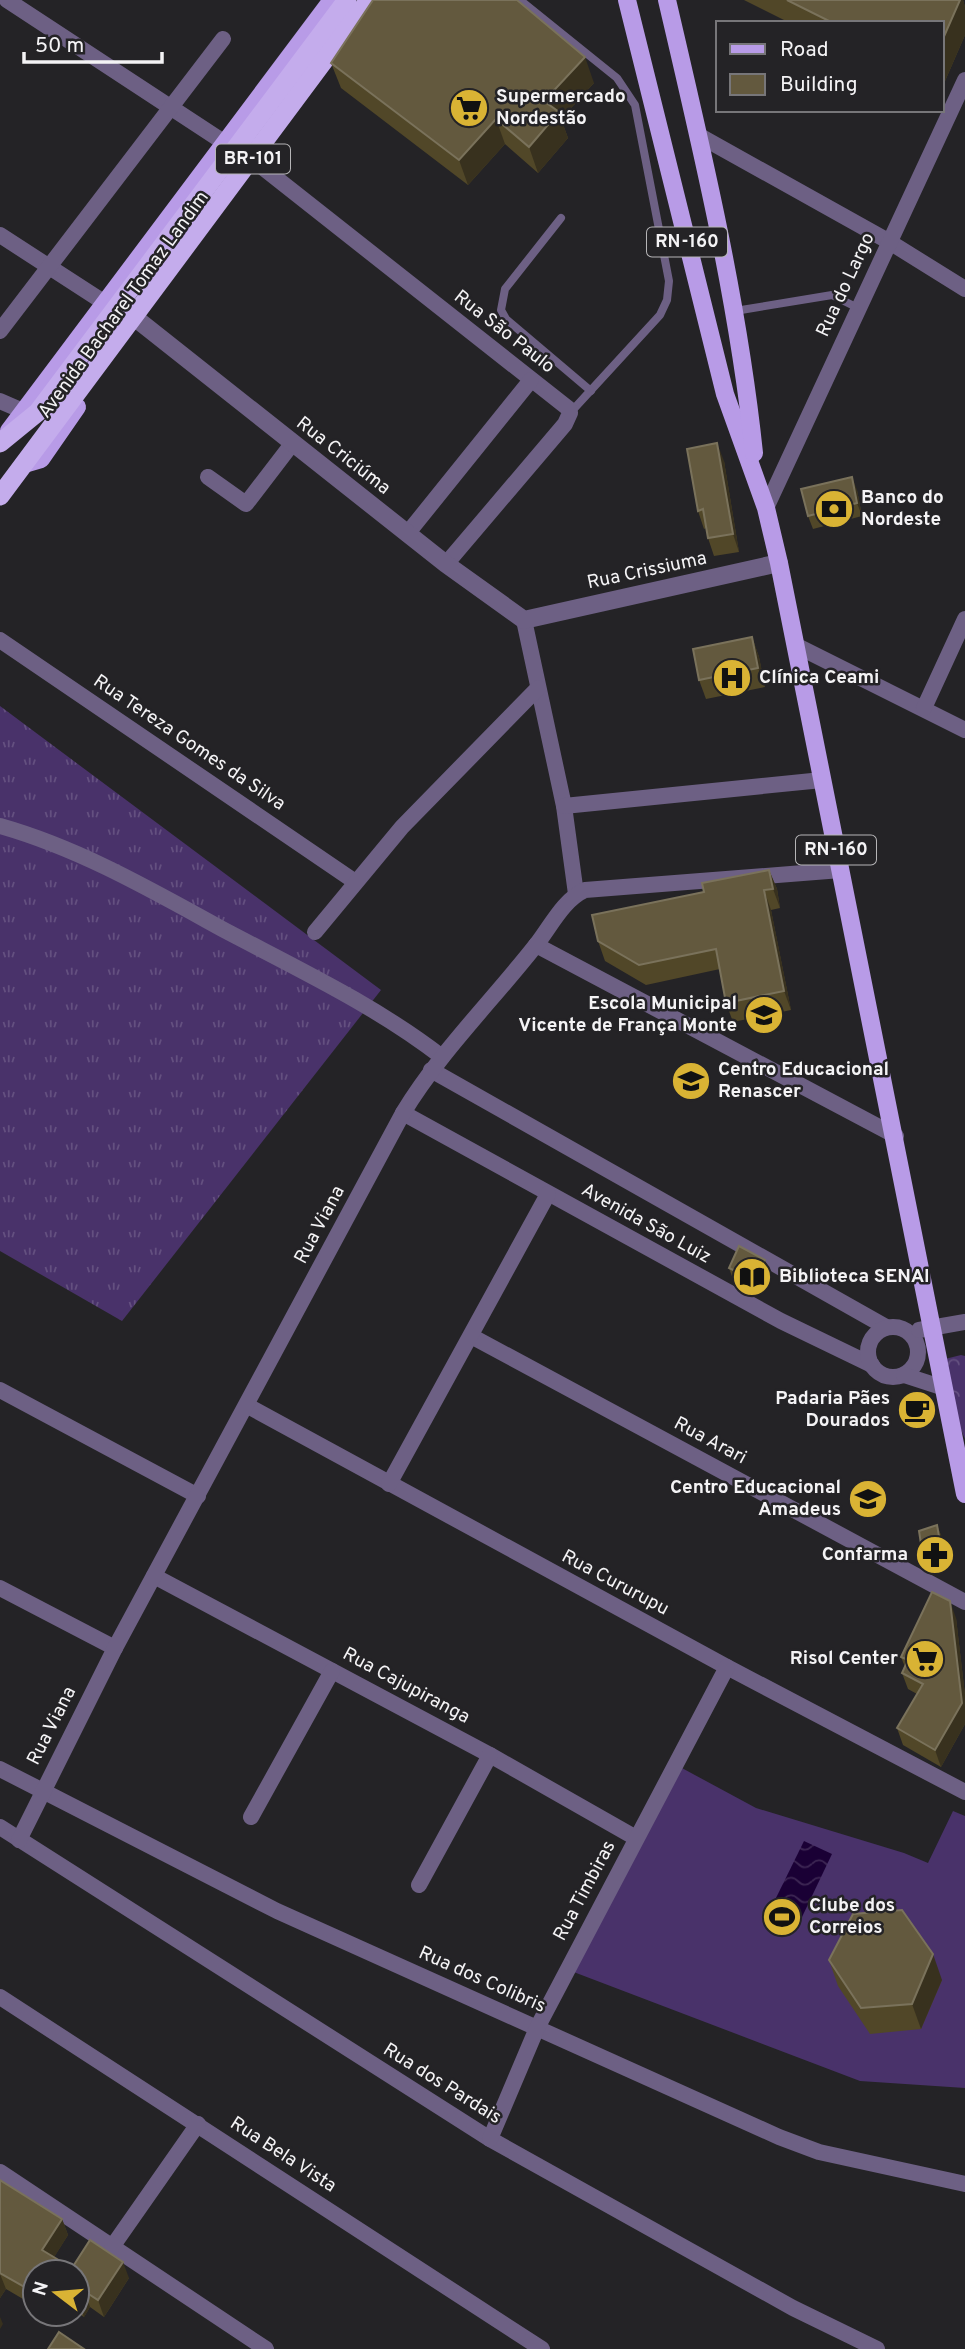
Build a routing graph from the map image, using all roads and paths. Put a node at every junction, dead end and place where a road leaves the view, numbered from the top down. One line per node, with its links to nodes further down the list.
1 (7, 0): 11 (street)
2 (332, 0): 13 (main road, Avenida Bacharel Tomaz Landim)
3 (347, 0): 22 (highway, Avenida Bacharel Tomaz Landim / BR-101)
4 (369, 0): 22 (highway, Avenida Bacharel Tomaz Landim / BR-101)
5 (386, 0): 14 (main road, Avenida Bacharel Tomaz Landim)
6 (520, 0): 25 (lane)
7 (627, 0): 32 (main road, RN-160)
8 (667, 0): 12 (main road, RN-160)
9 (223, 38): 11 (street)
10 (965, 80): 17 (street, Rua do Largo)
11 (170, 106): 13 (street); 18 (street)
12 (698, 135): 17 (street); 21 (main road, RN-160)
13 (223, 146): 22 (main road, Avenida Bacharel Tomaz Landim / BR-101)
14 (257, 163): 22 (main road, Avenida Bacharel Tomaz Landim); 24 (street, Rua São Paulo)
15 (561, 218): 25 (lane)
16 (0, 235): 18 (street)
17 (888, 241): 19 (street); 20 (street, Rua do Largo)
18 (47, 266): 22 (street); 23 (street)
19 (965, 289)
20 (858, 308): 21 (lane); 34 (street, Rua do Largo)
21 (735, 311): 32 (main road, RN-160)
22 (123, 312): 27 (main road, Avenida Bacharel Tomaz Landim / BR-101); 29 (highway, Avenida Bacharel Tomaz Landim / BR-101); 30 (street, Rua Criciúma); 33 (highway, Avenida Bacharel Tomaz Landim / BR-101)
23 (0, 331)
24 (531, 380): 28 (street, Rua São Paulo); 35 (street)
25 (591, 391): 28 (lane)
26 (0, 401): 27 (street)
27 (23, 411): 29 (main road, Avenida Bacharel Tomaz Landim / BR-101)
28 (570, 413): 37 (street)
29 (0, 443)
30 (292, 444): 31 (street); 35 (street, Rua Criciúma)
31 (208, 477)
32 (757, 481): 34 (main road, RN-160)
33 (0, 496)
34 (766, 508): 36 (main road, RN-160)
35 (407, 534): 37 (street, Rua Criciúma)
36 (779, 563): 39 (street, Rua Crissiuma); 41 (main road, RN-160)
37 (446, 564): 39 (street, Rua Criciúma)
38 (965, 619): 43 (street)
39 (524, 620): 42 (street)
40 (0, 640): 49 (street, Rua Tereza Gomes da Silva)
41 (797, 646): 43 (street); 45 (main road, RN-160)
42 (538, 688): 46 (street); 49 (street)
43 (924, 708): 44 (street)
44 (965, 730)
45 (822, 780): 46 (street); 48 (main road, RN-160)
46 (564, 806): 50 (street)
47 (0, 826): 53 (street)
48 (841, 870): 50 (street); 56 (main road, RN-160)
49 (354, 881): 51 (street)
50 (576, 894): 52 (street, Rua Viana)
51 (315, 933)
52 (536, 945): 53 (street, Rua Viana); 56 (street)
53 (442, 1057): 54 (street, Rua Viana)
54 (431, 1070): 55 (street, Rua Viana); 59 (street, Avenida São Luiz)
55 (403, 1113): 57 (street, Avenida São Luiz); 67 (street, Rua Viana)
56 (896, 1136): 60 (main road, RN-160)
57 (548, 1194): 62 (street); 63 (street, Avenida São Luiz)
58 (965, 1322): 60 (street)
59 (886, 1327): 61 (street); 63 (street)
60 (934, 1328): 61 (street); 65 (main road, RN-160)
61 (908, 1332): 64 (street)
62 (471, 1336): 68 (street); 73 (street, Rua Arari)
63 (872, 1365): 64 (street)
64 (904, 1375): 65 (street)
65 (944, 1388): 69 (main road, RN-160)
66 (0, 1390): 70 (street)
67 (247, 1406): 68 (street, Rua Cururupu); 70 (street, Rua Viana)
68 (389, 1484): 75 (street, Rua Cururupu)
69 (965, 1494)
70 (198, 1496): 71 (street, Rua Viana)
71 (154, 1576): 74 (street, Rua Viana); 76 (street, Rua Cajupiranga)
72 (0, 1588): 74 (street)
73 (965, 1602)
74 (115, 1648): 79 (street, Rua Viana)
75 (727, 1667): 80 (street, Rua Cururupu); 83 (street, Rua Timbiras)
76 (332, 1671): 77 (street, Rua Cajupiranga); 81 (street)
77 (490, 1755): 83 (street, Rua Cajupiranga); 85 (street)
78 (0, 1769): 79 (street, Rua dos Colibris)
79 (43, 1791): 84 (street, Rua Viana); 87 (street, Rua dos Colibris)
80 (965, 1792)
81 (251, 1817)
82 (0, 1827): 84 (street, Rua dos Pardais)
83 (636, 1838): 87 (street, Rua Timbiras)
84 (19, 1840): 89 (street, Rua dos Pardais)
85 (419, 1885)
86 (0, 1997): 88 (street, Rua Bela Vista)
87 (537, 2028): 89 (street, Rua Timbiras); 91 (street, Rua dos Colibris)
88 (198, 2124): 92 (street); 94 (street, Rua Bela Vista)
89 (490, 2139): 95 (street, Rua dos Pardais)
90 (0, 2172): 92 (street)
91 (965, 2184)
92 (112, 2247): 93 (street)
93 (266, 2349)
94 (542, 2349)
95 (877, 2349)

